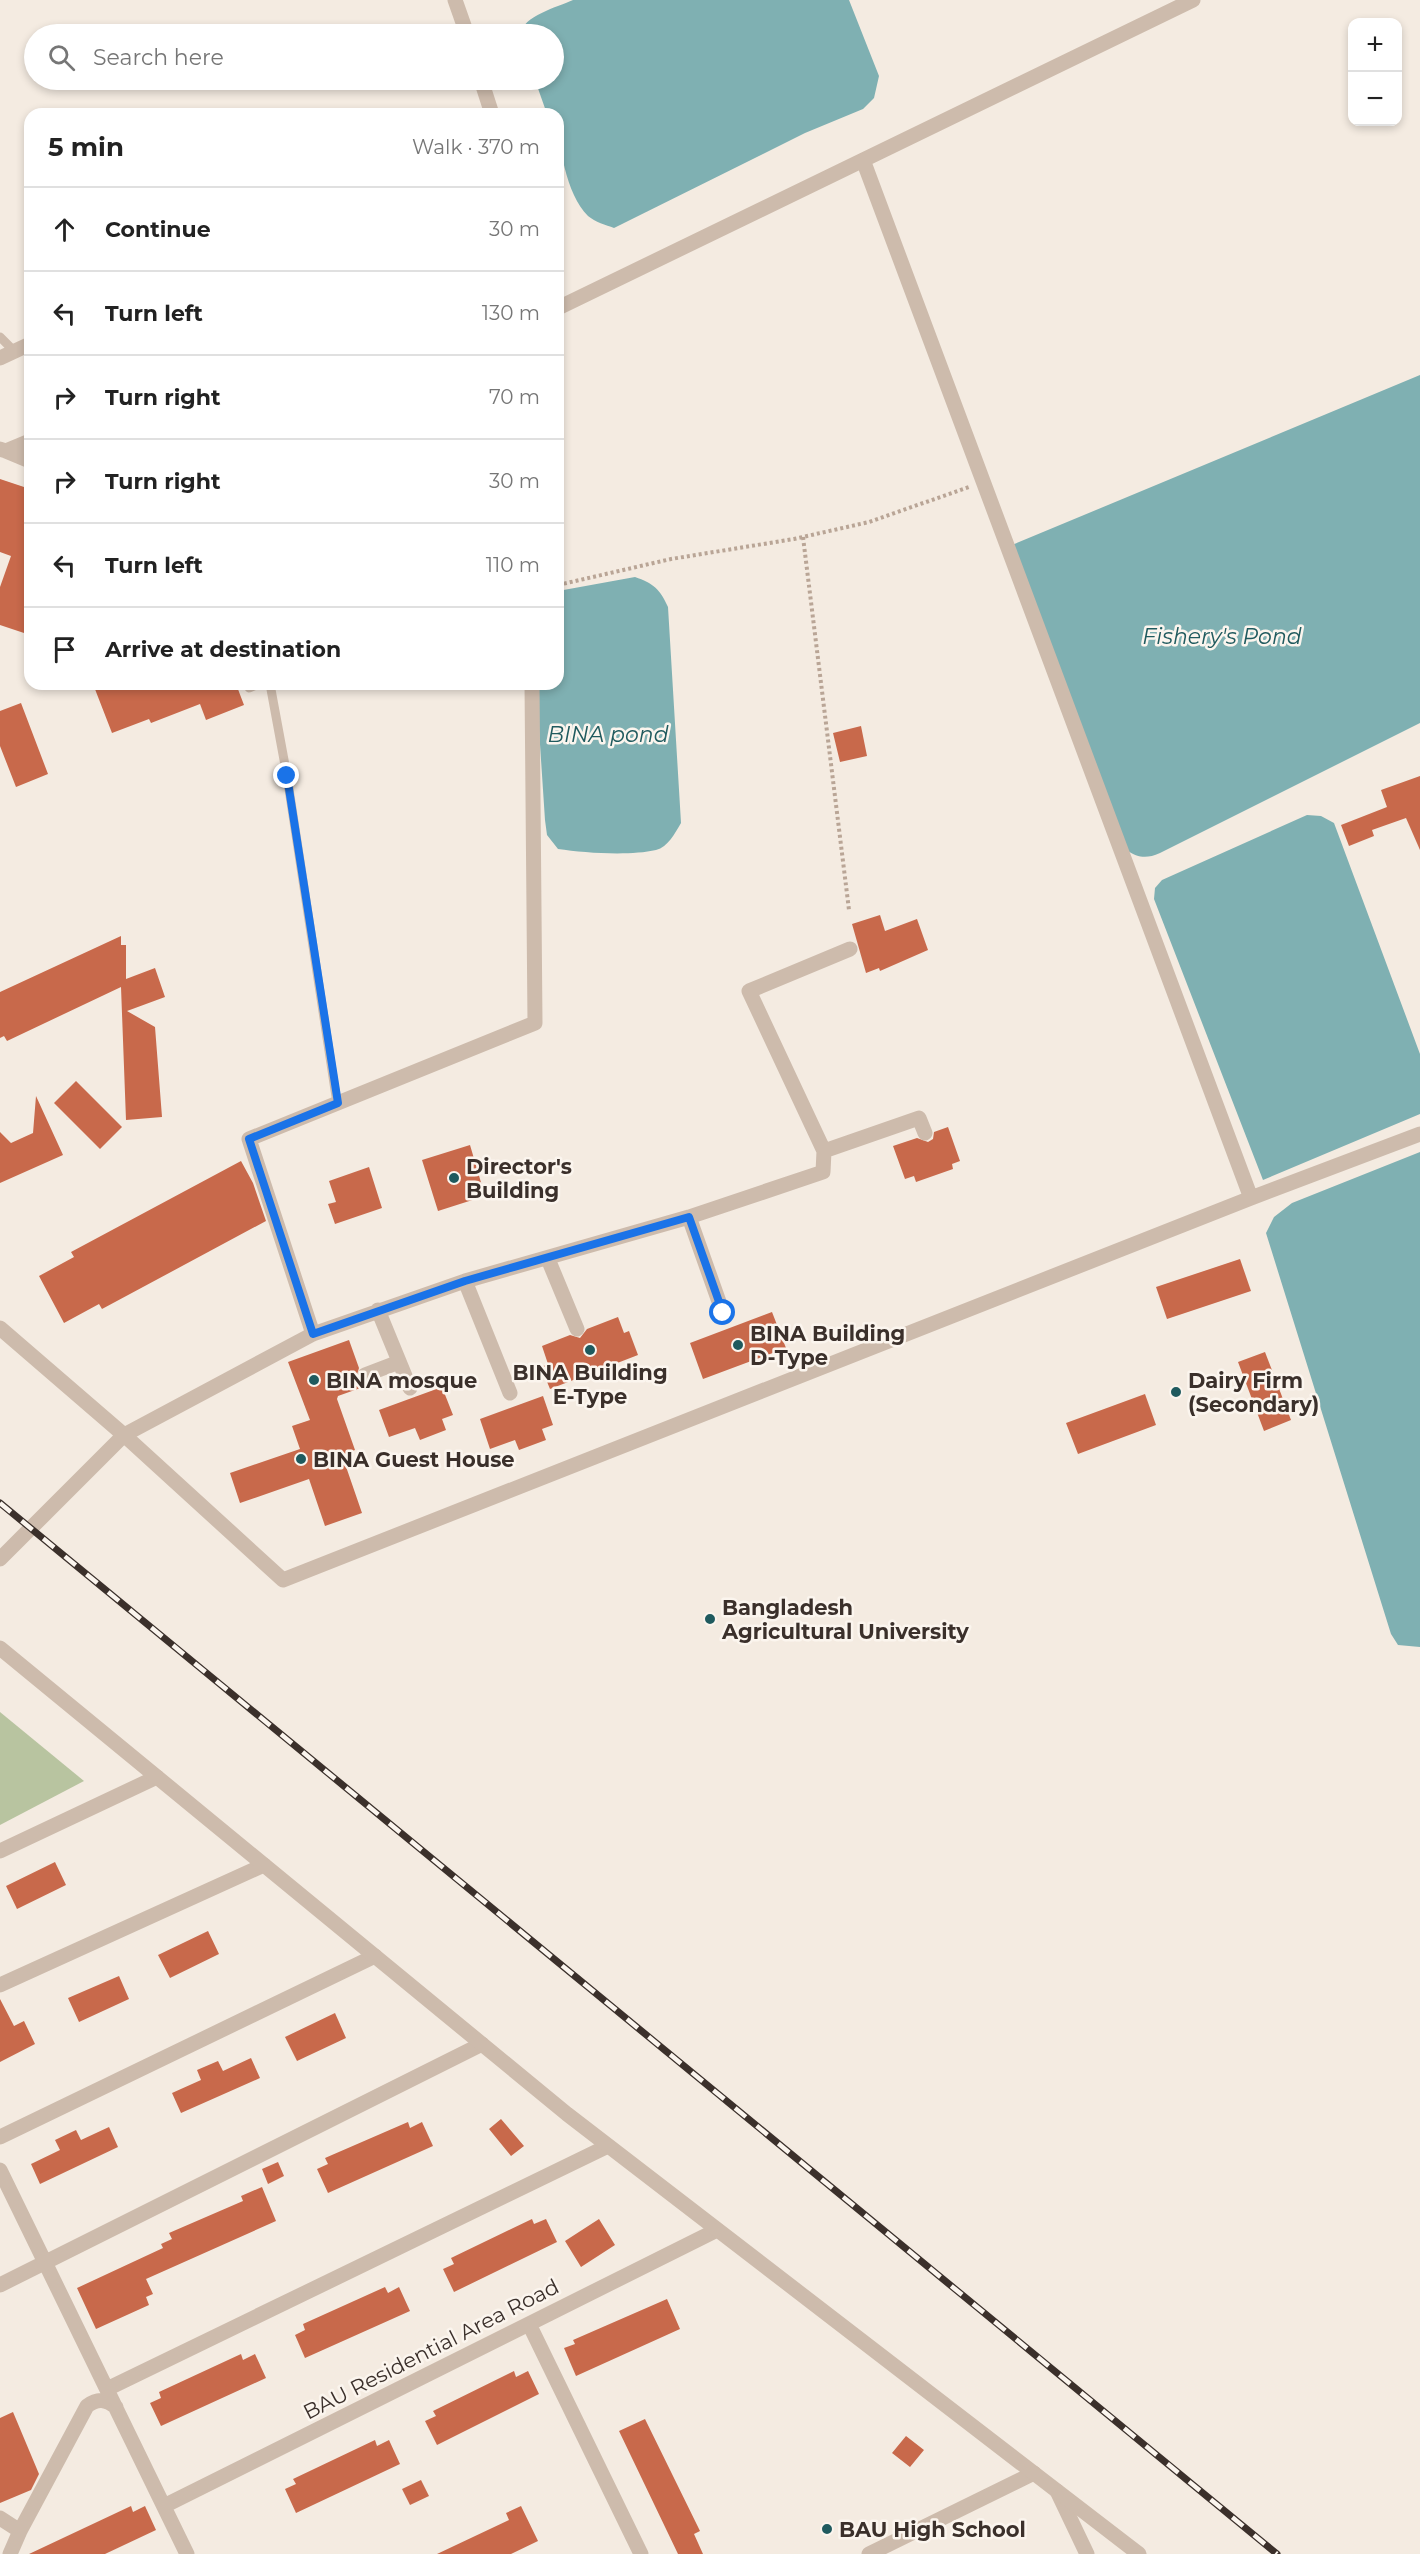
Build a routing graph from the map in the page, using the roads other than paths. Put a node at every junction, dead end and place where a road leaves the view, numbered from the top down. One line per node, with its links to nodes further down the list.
1 (456, 0): 3 (street)
2 (1193, 0): 6 (street)
3 (464, 24)
4 (484, 90): 5 (street)
5 (490, 108)
6 (863, 160): 7 (street); 22 (street)
7 (564, 305)
8 (0, 337): 10 (lane)
9 (24, 347): 10 (street)
10 (15, 352): 11 (street)
11 (0, 358)
12 (24, 443): 13 (street)
13 (3, 450): 14 (street)
14 (24, 459)
15 (271, 690): 18 (lane)
16 (532, 690): 18 (street)
17 (850, 949): 21 (street)
18 (338, 1103): 30 (street)
19 (925, 1133): 21 (street)
20 (1420, 1134): 22 (street)
21 (824, 1151): 23 (street)
22 (1251, 1198): 35 (street)
23 (689, 1217): 24 (street); 27 (street)
24 (548, 1258): 25 (street); 29 (street)
25 (465, 1281): 26 (street); 34 (street)
26 (378, 1310): 30 (street); 31 (street)
27 (723, 1313)
28 (0, 1328): 35 (street)
29 (577, 1329)
30 (313, 1334): 35 (street)
31 (399, 1362): 32 (street); 33 (street)
32 (365, 1375)
33 (410, 1388)
34 (510, 1393)
35 (124, 1435): 36 (street)
36 (0, 1559)
37 (0, 1648): 38 (street)
38 (157, 1777): 39 (street); 40 (street)
39 (0, 1851)
40 (264, 1865): 41 (street); 42 (street)
41 (375, 1956): 43 (street); 44 (street)
42 (0, 1985)
43 (482, 2044): 45 (street); 48 (street)
44 (0, 2137)
45 (608, 2146): 47 (street); 51 (street)
46 (0, 2170): 48 (street)
47 (717, 2230): 50 (street, BAU Residential Area Road); 53 (street)
48 (45, 2263): 49 (street); 51 (street)
49 (0, 2285)
50 (529, 2324): 55 (street, BAU Residential Area Road); 60 (street)
51 (107, 2389): 52 (street)
52 (116, 2408): 55 (street); 57 (street)
53 (1034, 2473): 54 (street); 61 (street)
54 (1057, 2491): 62 (street); 63 (street)
55 (164, 2506): 59 (street)
56 (0, 2518): 57 (street)
57 (20, 2530): 58 (street)
58 (10, 2554)
59 (188, 2554)
60 (641, 2554)
61 (869, 2554)
62 (1087, 2554)
63 (1139, 2554)

